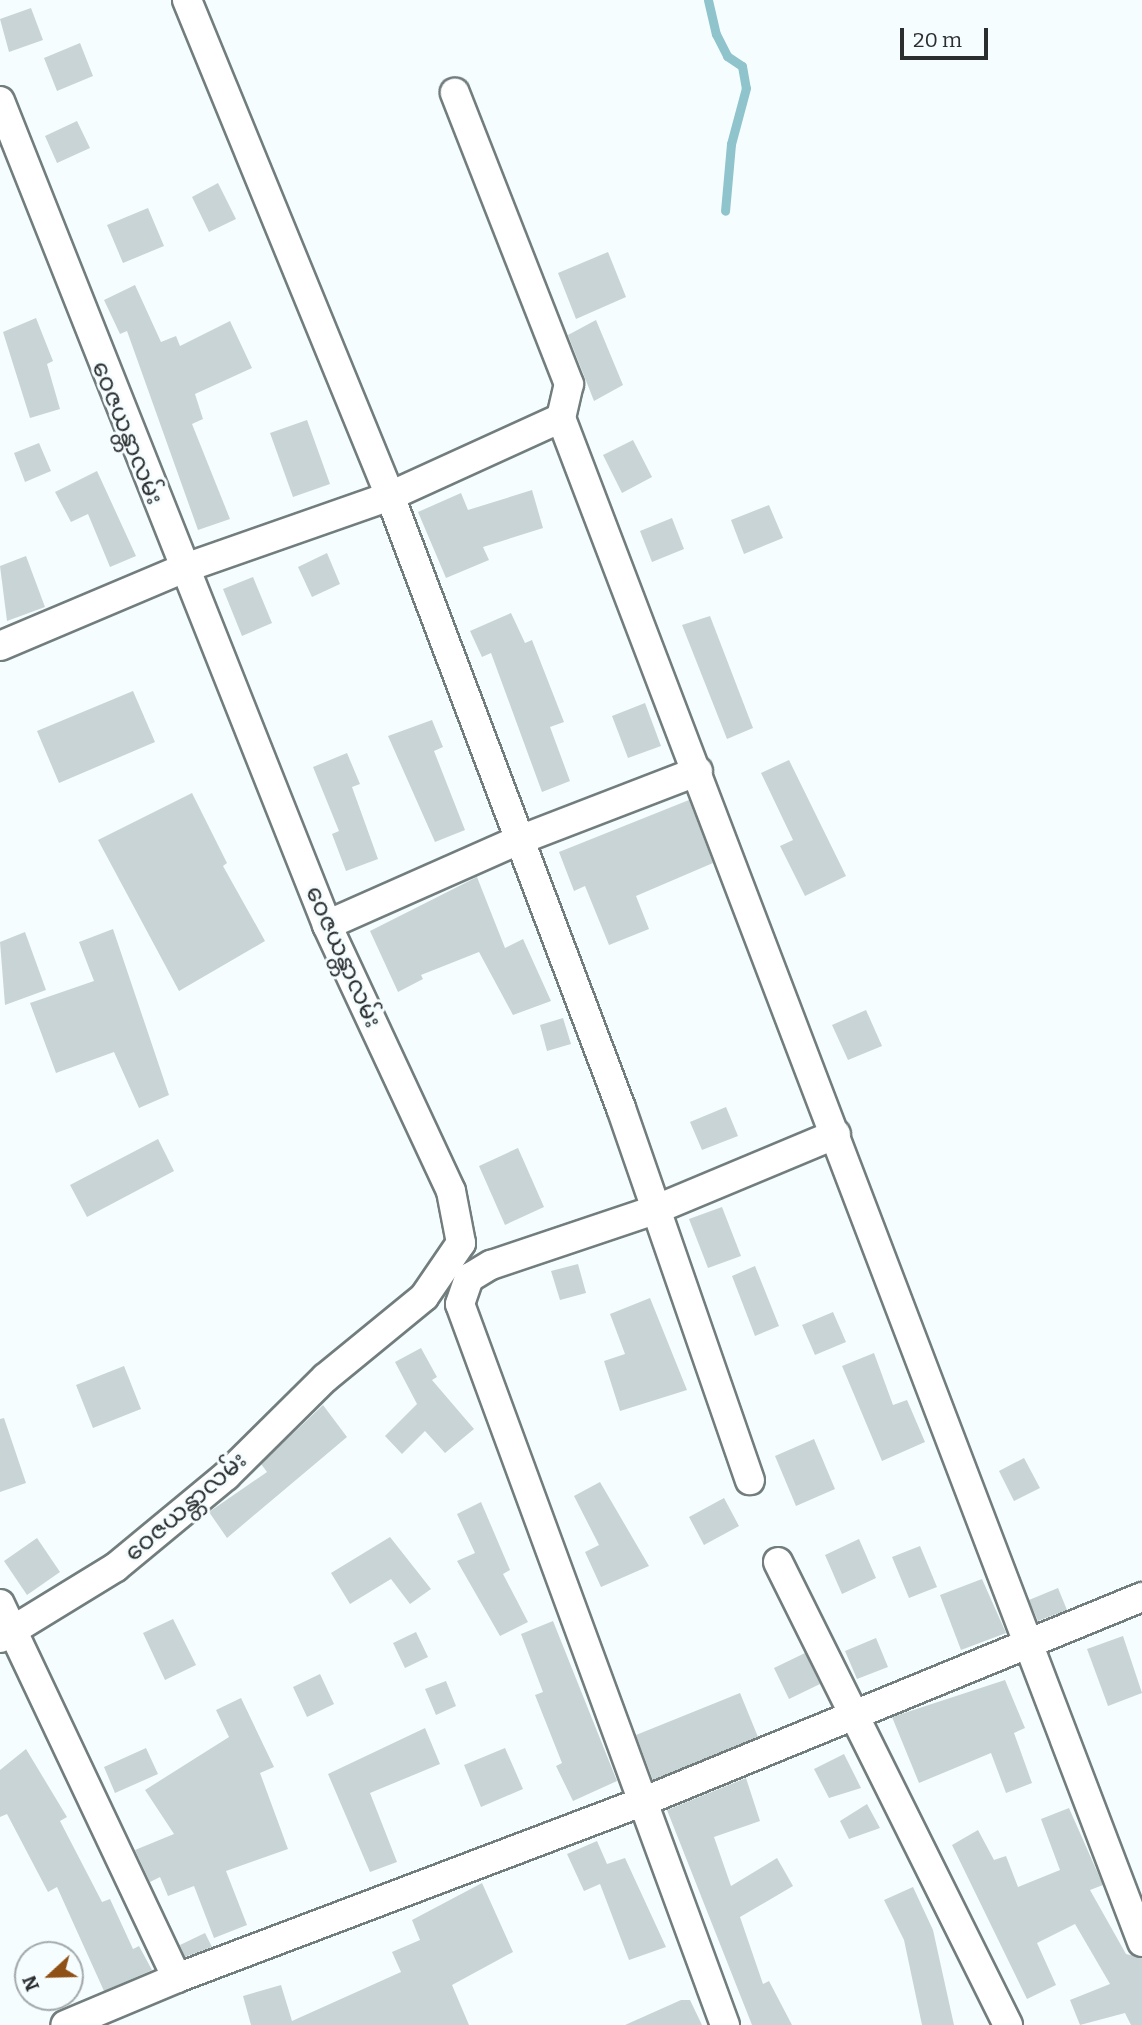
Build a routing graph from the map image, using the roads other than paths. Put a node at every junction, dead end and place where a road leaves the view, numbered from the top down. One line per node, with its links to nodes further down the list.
1 (187, 0): 5 (street)
2 (455, 93): 4 (street)
3 (0, 101): 6 (street, ဝေဇယန္တာလမ်း)
4 (561, 418): 5 (street); 8 (street)
5 (390, 496): 6 (street); 9 (street)
6 (181, 569): 7 (street); 10 (street, ဝေဇယန္တာလမ်း)
7 (0, 646)
8 (698, 771): 9 (street); 11 (street)
9 (517, 841): 10 (street); 12 (street)
10 (327, 925): 17 (street, ဝေဇယန္တာလမ်း)
11 (836, 1134): 12 (street); 18 (street)
12 (657, 1209): 13 (street); 20 (street)
13 (750, 1480)
14 (778, 1562): 19 (street)
15 (1142, 1597): 18 (street)
16 (0, 1604): 17 (street)
17 (5, 1635): 22 (street)
18 (1023, 1643): 19 (street); 21 (street)
19 (854, 1715): 20 (street); 26 (street)
20 (647, 1800): 22 (street); 25 (street)
21 (1142, 1942)
22 (177, 1978): 23 (street)
23 (93, 2020): 24 (street)
24 (65, 2025)
25 (724, 2025)
26 (1007, 2025)

